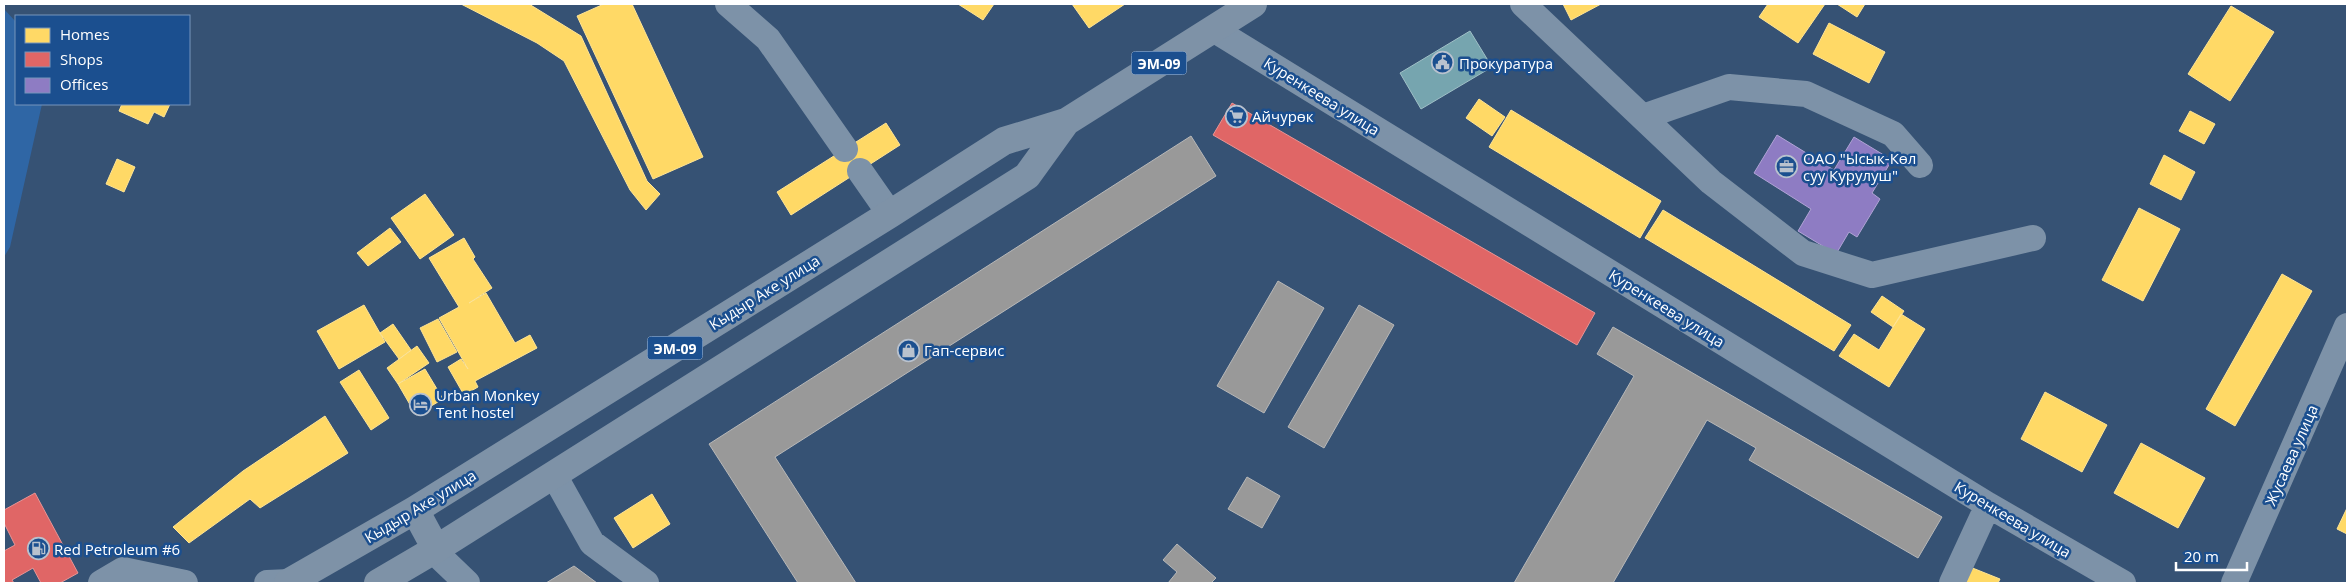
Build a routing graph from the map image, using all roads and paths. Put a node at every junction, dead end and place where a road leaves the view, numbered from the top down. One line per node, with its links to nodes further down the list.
1 (728, 4): 7 (street)
2 (1253, 4): 4 (highway, Кыдыр Аке улица / ЭМ-09)
3 (1523, 4): 5 (street)
4 (1213, 29): 6 (highway, Кыдыр Аке улица / ЭМ-09); 14 (street, Куренкеева улица)
5 (1643, 117): 8 (street); 11 (street)
6 (1066, 122): 10 (highway, Кыдыр Аке улица / ЭМ-09); 13 (highway, Кыдыр Аке улица / ЭМ-09)
7 (845, 149)
8 (1920, 165)
9 (860, 171): 10 (street)
10 (890, 214): 15 (highway, Кыдыр Аке улица / ЭМ-09)
11 (2033, 238)
12 (2347, 326): 25 (street, Жусаева улица)
13 (554, 475): 16 (highway, Кыдыр Аке улица / ЭМ-09); 22 (street)
14 (1988, 505): 23 (street); 24 (street, Куренкеева улица)
15 (415, 510): 16 (highway); 19 (highway, Кыдыр Аке улица / ЭМ-09)
16 (436, 549): 20 (highway, Кыдыр Аке улица / ЭМ-09); 21 (street)
17 (101, 583): 18 (street)
18 (185, 583)
19 (282, 583)
20 (378, 583)
21 (467, 583)
22 (646, 583)
23 (1952, 583)
24 (2123, 583)
25 (2234, 583)

